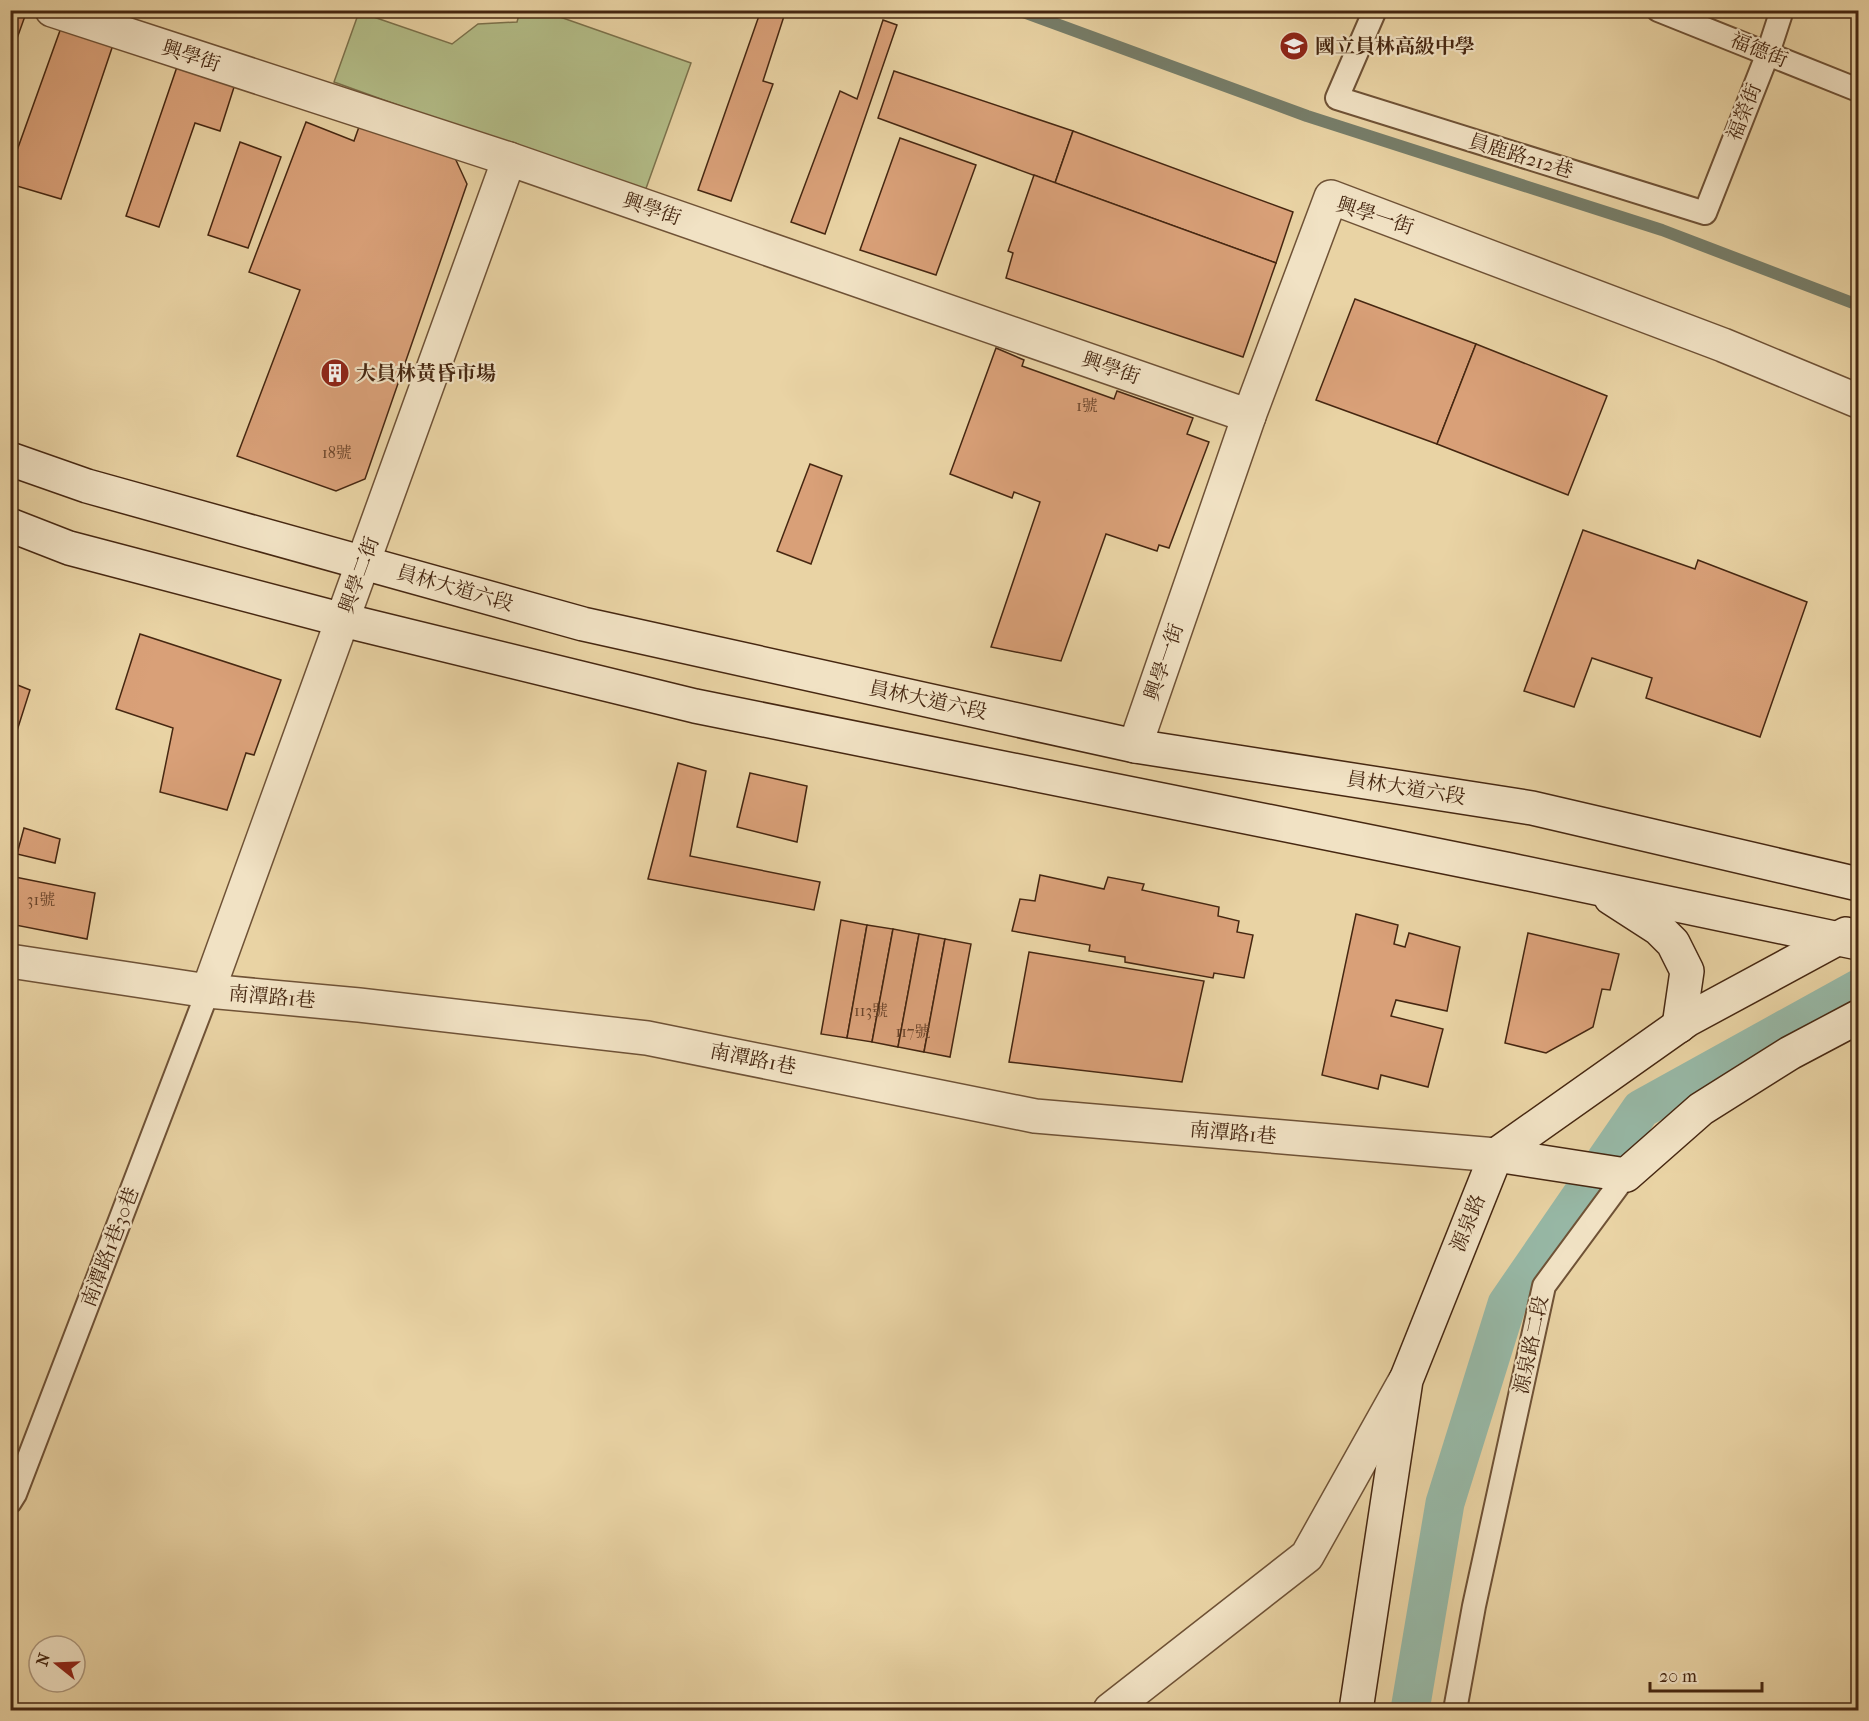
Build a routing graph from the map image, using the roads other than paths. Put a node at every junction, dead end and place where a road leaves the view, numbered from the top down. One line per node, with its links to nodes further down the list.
1 (52, 10): 7 (street, 興學街)
2 (1375, 10): 8 (lane, 員鹿路212巷)
3 (1658, 10): 5 (lane, 福德街)
4 (1782, 10): 5 (lane, 福榮街)
5 (1768, 53): 6 (lane, 福德街); 8 (lane, 福榮街)
6 (1858, 90)
7 (509, 159): 10 (street, 興學街); 13 (street, 興學二街)
8 (1705, 213)
9 (1858, 401): 10 (street, 興學一街)
10 (1249, 416): 15 (street, 興學一街)
11 (10, 459): 13 (street, 員林大道六段)
12 (10, 525): 14 (street)
13 (364, 562): 14 (street, 興學二街); 15 (street, 員林大道六段)
14 (343, 620): 17 (street); 20 (street, 興學二街)
15 (1135, 746): 16 (street, 員林大道六段)
16 (1858, 884)
17 (1597, 888): 18 (street); 22 (street)
18 (1851, 936): 22 (street)
19 (10, 961): 20 (street, 南潭路1巷)
20 (208, 991): 23 (street, 南潭路1巷); 26 (lane, 南潭路1巷30巷)
21 (1858, 1017): 24 (street, 源泉路二段)
22 (1679, 1026): 23 (street)
23 (1496, 1155): 24 (street, 南潭路1巷); 25 (street, 源泉路)
24 (1626, 1175): 29 (lane, 源泉路二段)
25 (1406, 1380): 27 (street); 28 (street, 源泉路)
26 (10, 1502)
27 (1110, 1710)
28 (1356, 1710)
29 (1455, 1710)

